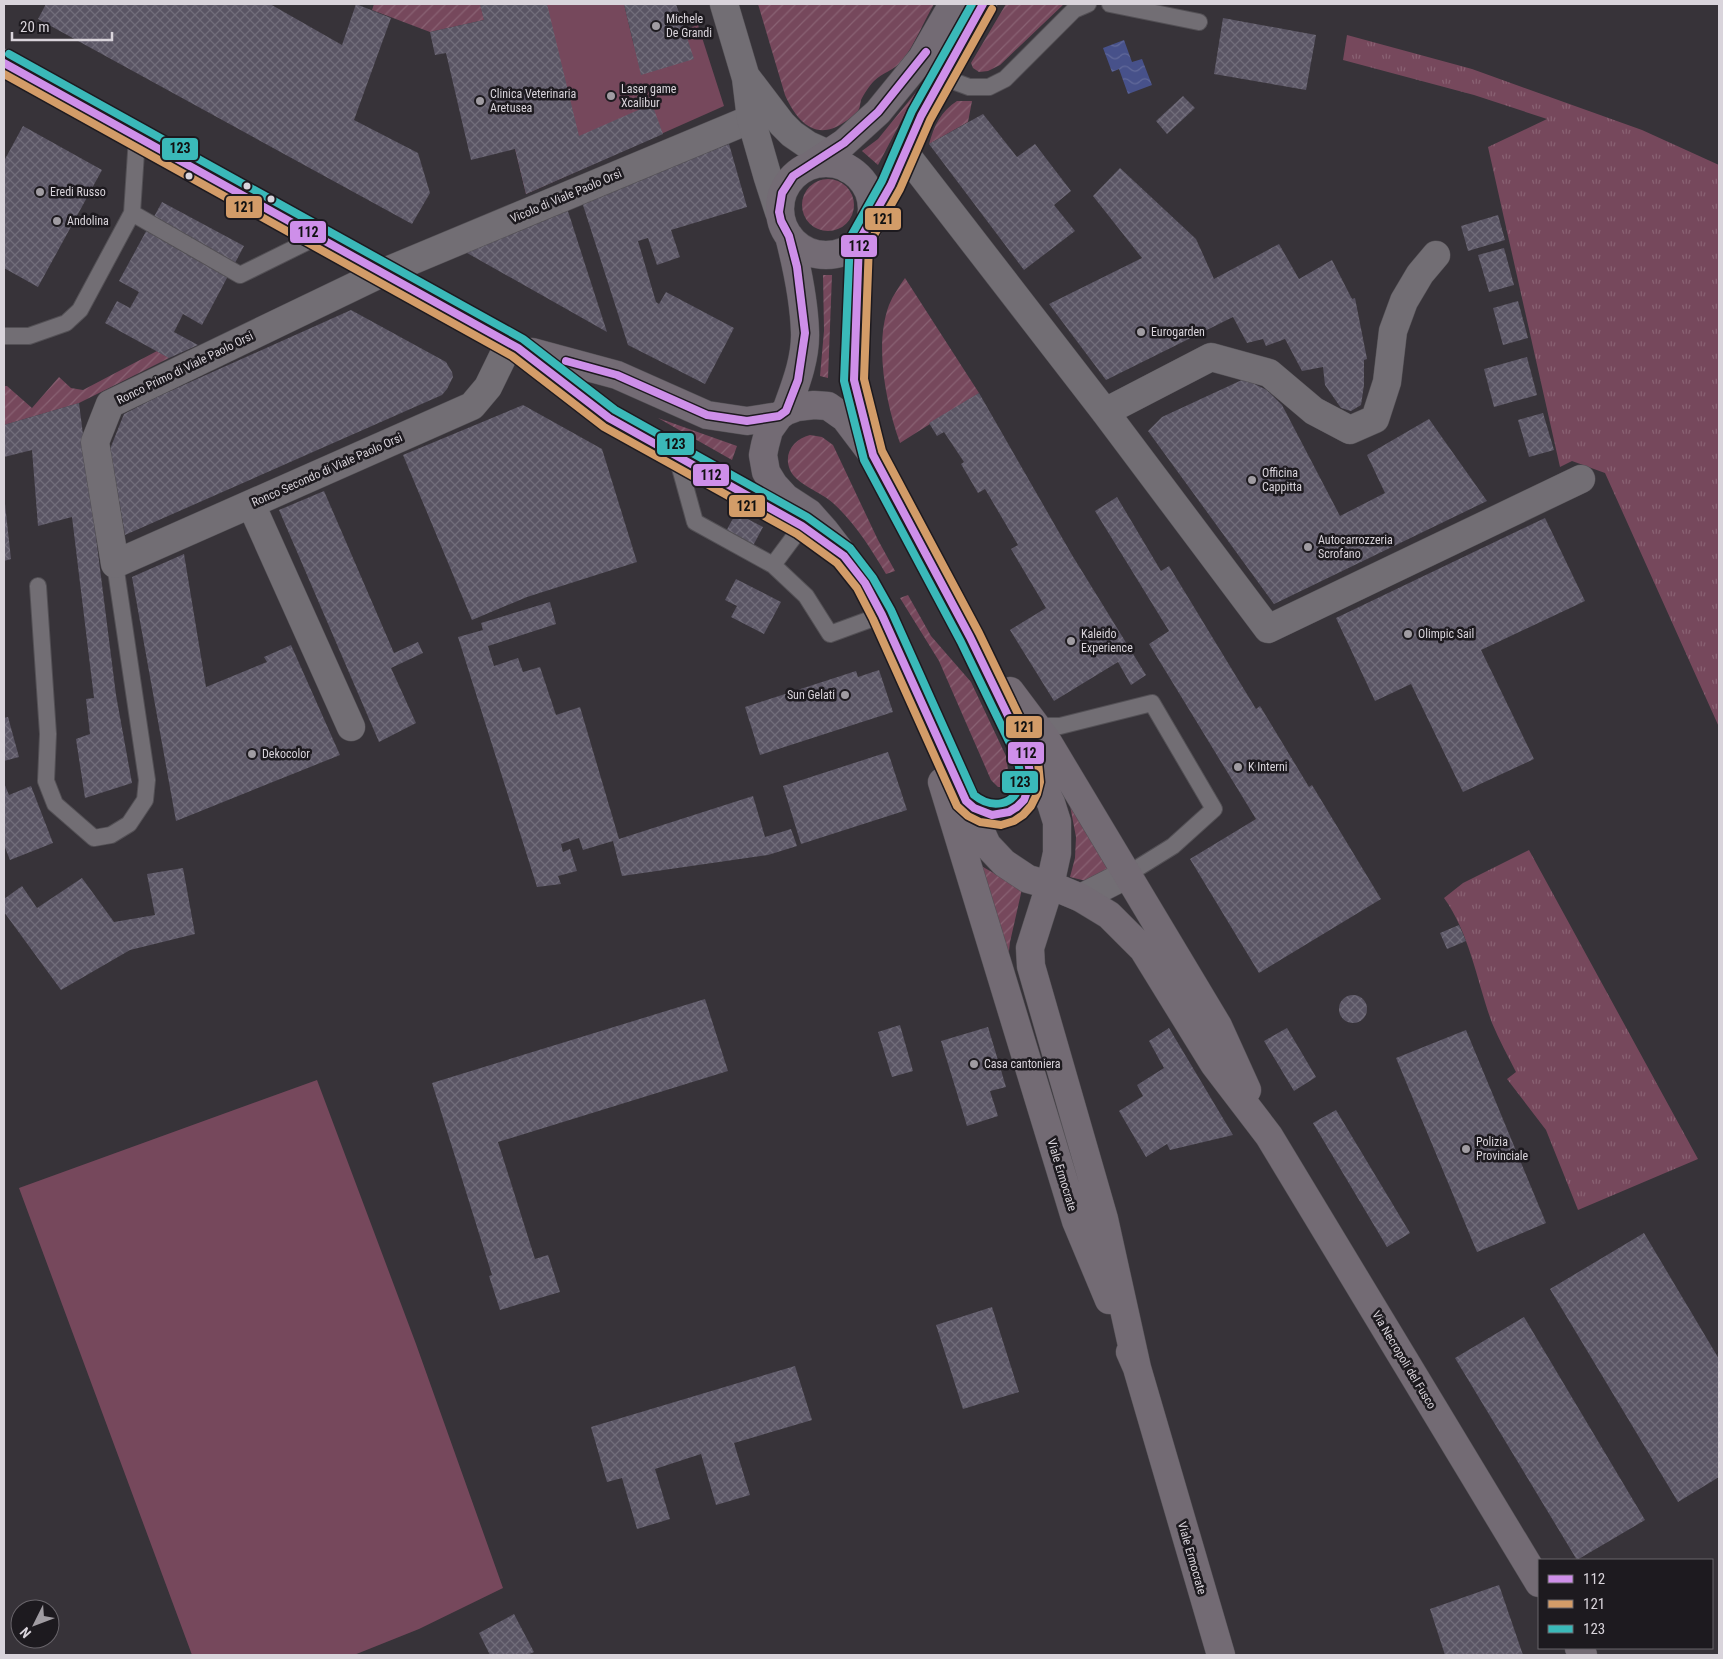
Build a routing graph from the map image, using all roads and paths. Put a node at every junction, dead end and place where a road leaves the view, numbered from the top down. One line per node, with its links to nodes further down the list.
1 (724, 4): 9 (street)
2 (953, 4): 13 (main road)
3 (983, 4): 8 (main road)
4 (1088, 4): 8 (lane)
5 (1110, 4): 6 (lane)
6 (1199, 22)
7 (4, 63): 11 (main road)
8 (942, 77): 12 (main road)
9 (746, 78): 10 (street); 13 (street)
10 (751, 118): 15 (street); 19 (street, Vicolo di Viale Paolo Orsi)
11 (137, 137): 14 (lane); 17 (main road)
12 (904, 152): 16 (main road); 22 (street)
13 (828, 163): 15 (main road); 16 (main road)
14 (132, 213): 17 (lane); 20 (lane)
15 (784, 224): 16 (main road); 23 (main road)
16 (865, 230): 24 (main road)
17 (318, 237): 19 (main road)
18 (1436, 255): 22 (street)
19 (382, 273): 21 (main road); 30 (street, Ronco Primo di Viale Paolo Orsi)
20 (4, 336)
21 (514, 346): 23 (main road); 25 (main road); 27 (street, Ronco Secondo di Viale Paolo Orsi)
22 (1105, 412): 26 (street)
23 (782, 414): 24 (main road); 29 (main road)
24 (873, 455): 34 (main road)
25 (677, 457): 28 (main road); 31 (lane)
26 (1581, 479)
27 (251, 504): 30 (street, Ronco Secondo di Viale Paolo Orsi); 37 (street)
28 (802, 526): 29 (main road); 31 (lane)
29 (844, 556): 33 (main road)
30 (116, 564): 32 (lane)
31 (773, 565): 33 (lane)
32 (38, 586)
33 (882, 615): 35 (main road)
34 (970, 637): 36 (main road); 38 (main road)
35 (916, 689): 39 (main road); 45 (main road, Viale Ermocrate)
36 (1036, 726): 40 (main road); 40 (lane)
37 (351, 727)
38 (1027, 755): 39 (main road); 41 (main road)
39 (966, 801): 41 (main road)
40 (1128, 874): 42 (street); 44 (main road)
41 (1050, 885): 42 (main road); 43 (main road)
42 (1081, 898): 43 (main road); 44 (main road)
43 (1038, 924): 45 (main road)
44 (1269, 1136): 46 (main road, Via Necropoli del Fusco)
45 (1137, 1368): 47 (main road, Viale Ermocrate)
46 (1538, 1581)
47 (1221, 1655)

